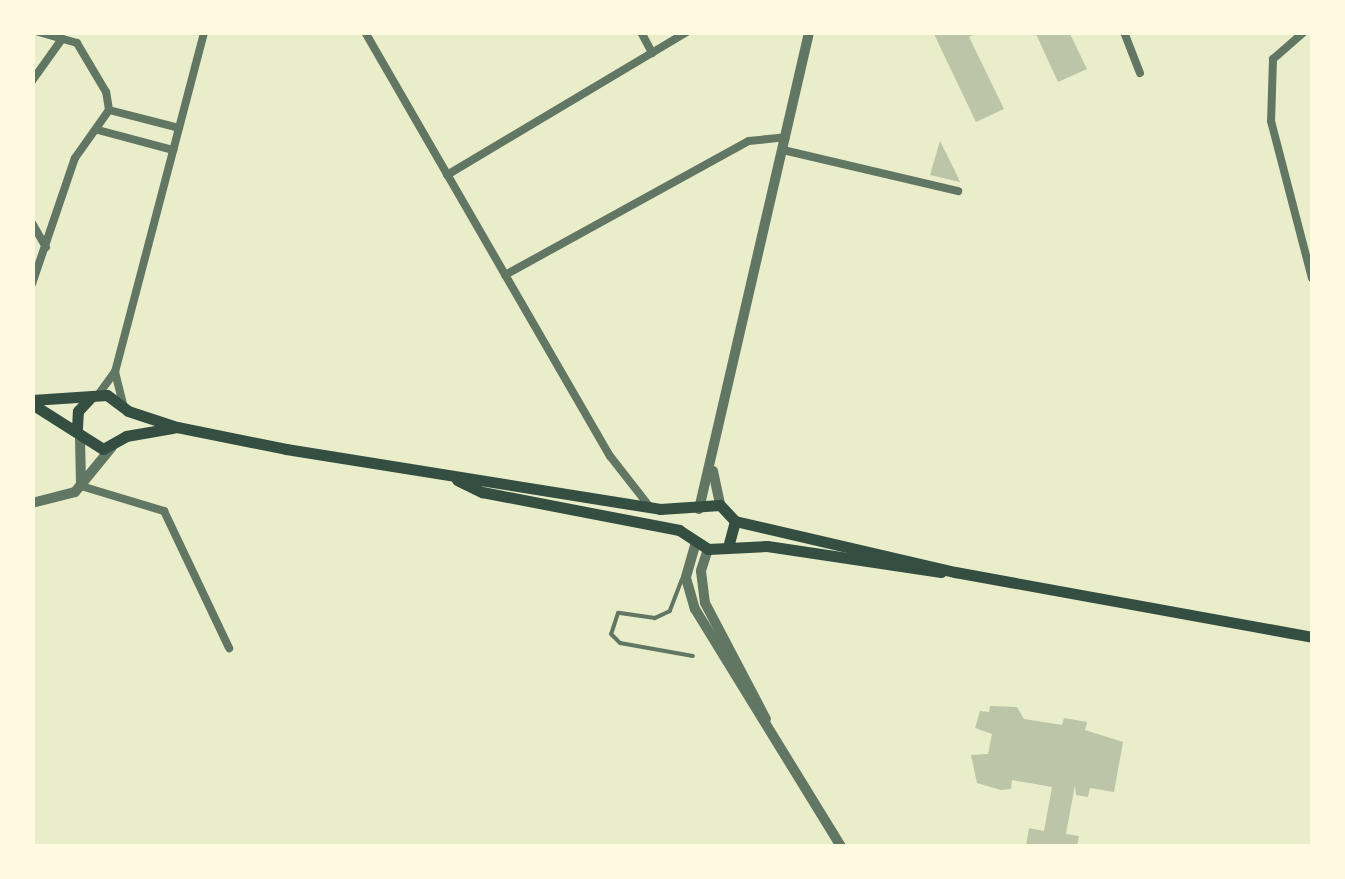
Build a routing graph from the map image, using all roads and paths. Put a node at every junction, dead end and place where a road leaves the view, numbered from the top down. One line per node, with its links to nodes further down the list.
1 (39, 32): 9 (street)
2 (204, 32): 14 (street)
3 (365, 32): 19 (street)
4 (641, 32): 10 (street)
5 (686, 32): 10 (street)
6 (809, 32): 16 (street)
7 (1124, 32): 11 (street)
8 (1304, 32): 24 (street)
9 (62, 39): 12 (street); 13 (street)
10 (652, 53): 19 (street)
11 (1140, 73)
12 (32, 80)
13 (109, 110): 14 (street); 15 (street)
14 (179, 128): 17 (street)
15 (98, 130): 17 (street); 22 (street)
16 (786, 137): 18 (street); 23 (street)
17 (173, 150): 26 (street)
18 (783, 150): 20 (street); 34 (street)
19 (448, 175): 23 (street)
20 (958, 191)
21 (32, 223): 22 (street)
22 (46, 247): 25 (street)
23 (506, 275): 39 (street)
24 (1312, 278)
25 (32, 284)
26 (115, 372): 27 (street); 29 (street)
27 (94, 396): 28 (main road); 29 (main road); 31 (main road)
28 (32, 402): 31 (main road)
29 (125, 407): 30 (main road); 32 (main road)
30 (178, 428): 32 (main road); 35 (main road)
31 (79, 432): 33 (main road); 36 (street)
32 (126, 436): 33 (main road)
33 (112, 447): 36 (street)
34 (713, 470): 38 (street); 40 (street)
35 (453, 478): 39 (main road); 42 (main road)
36 (81, 486): 37 (street); 48 (street)
37 (32, 503)
38 (720, 505): 40 (main road); 41 (main road)
39 (648, 506): 40 (main road)
40 (698, 510): 42 (main road)
41 (736, 522): 43 (main road); 46 (main road)
42 (694, 539): 44 (main road); 45 (street)
43 (729, 544): 44 (main road); 46 (main road)
44 (708, 549): 50 (street)
45 (686, 570): 49 (lane); 50 (street)
46 (956, 572): 47 (main road)
47 (1312, 637)
48 (229, 648)
49 (693, 656)
50 (768, 725): 51 (street)
51 (841, 846)

